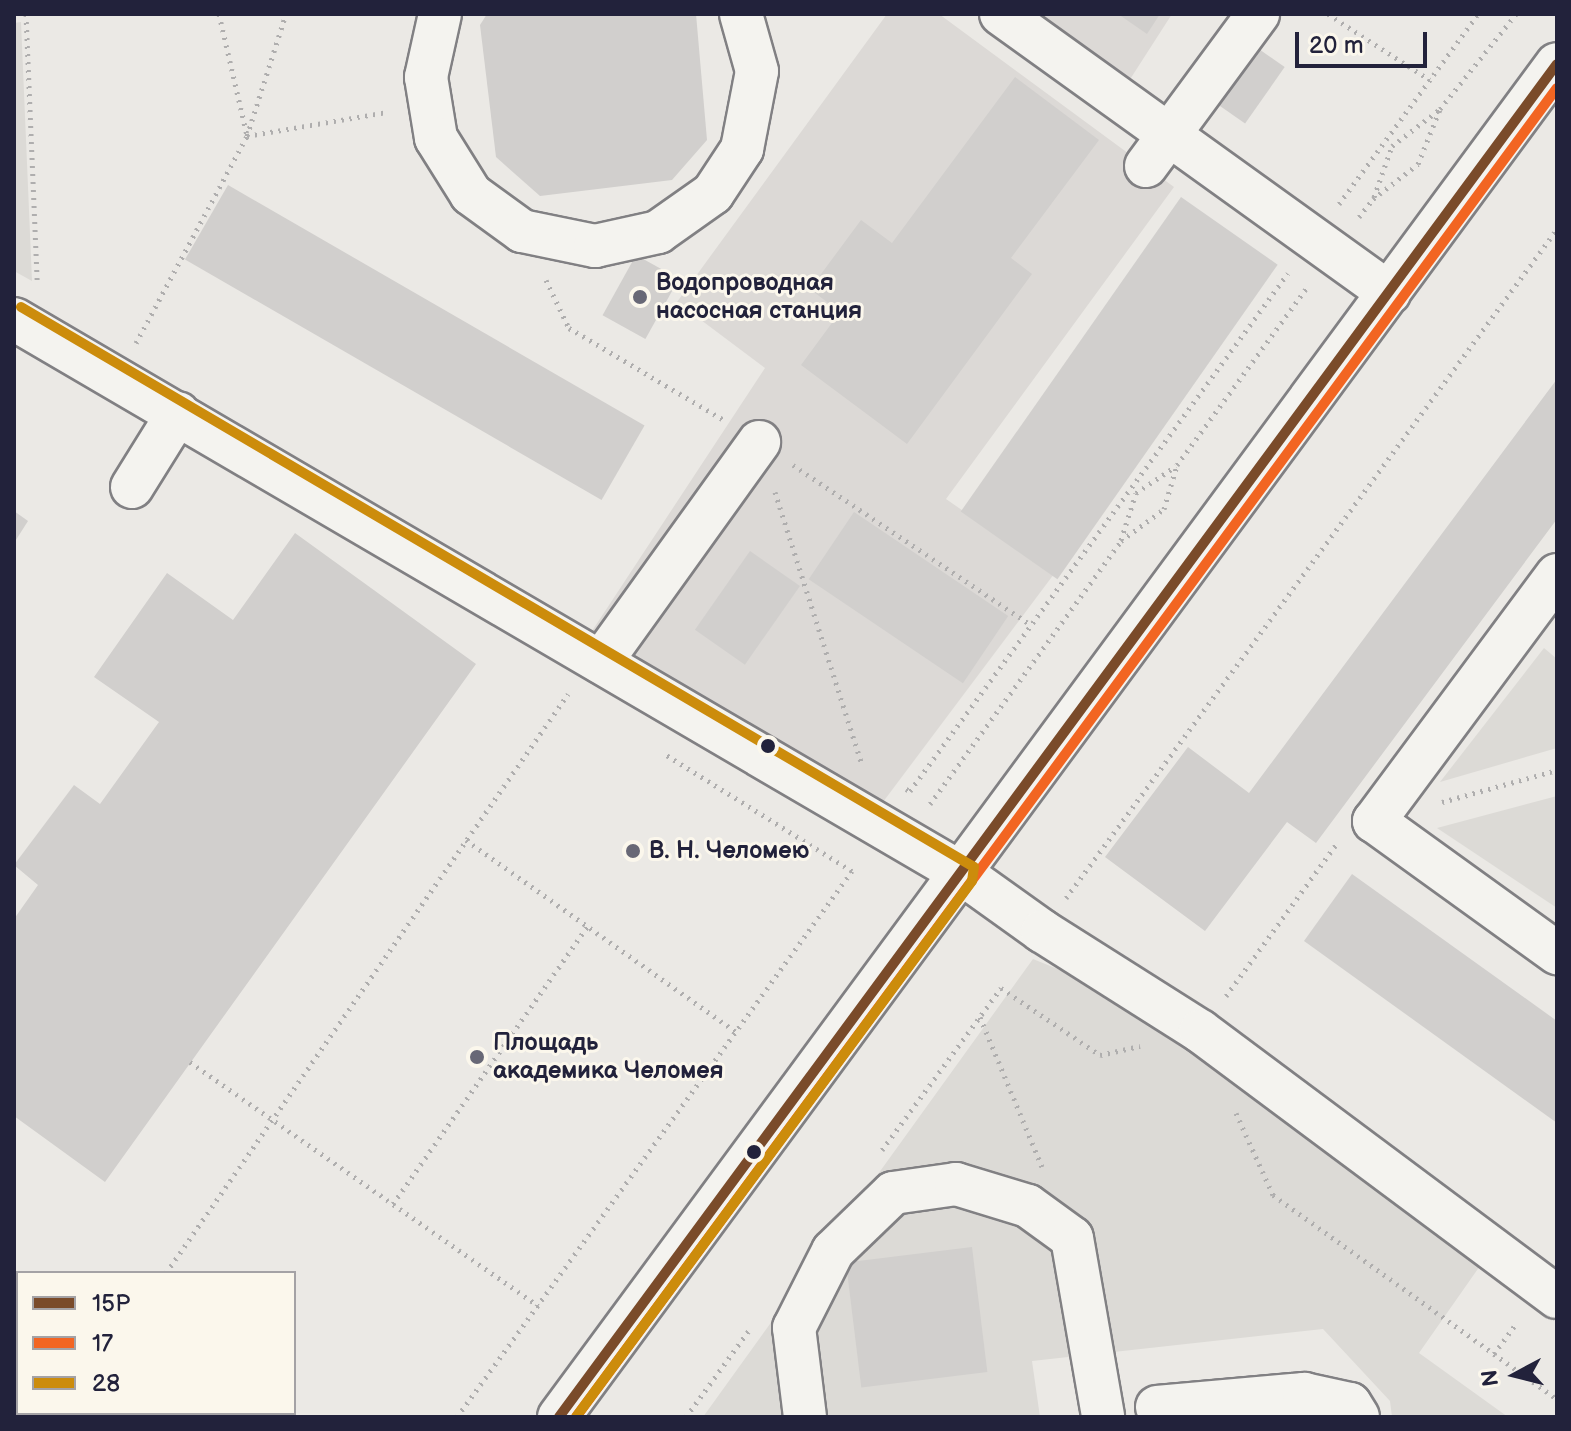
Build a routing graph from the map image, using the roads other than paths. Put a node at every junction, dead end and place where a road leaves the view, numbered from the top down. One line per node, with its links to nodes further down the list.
1 (440, 14): 2 (street)
2 (741, 14)
3 (1258, 14): 6 (street)
4 (1004, 31): 6 (street)
5 (1557, 64): 7 (street)
6 (1157, 150): 7 (street)
7 (1389, 293): 14 (street)
8 (26, 303): 9 (street)
9 (178, 413): 11 (street); 13 (street)
10 (759, 442): 13 (street)
11 (132, 487)
12 (1557, 575): 15 (street)
13 (601, 662): 14 (street)
14 (961, 873): 16 (street); 19 (street)
15 (1557, 953)
16 (1557, 1297)
17 (1158, 1412): 18 (street); 21 (street)
18 (1098, 1416): 20 (street)
19 (559, 1417)
20 (805, 1417)
21 (1358, 1417)

